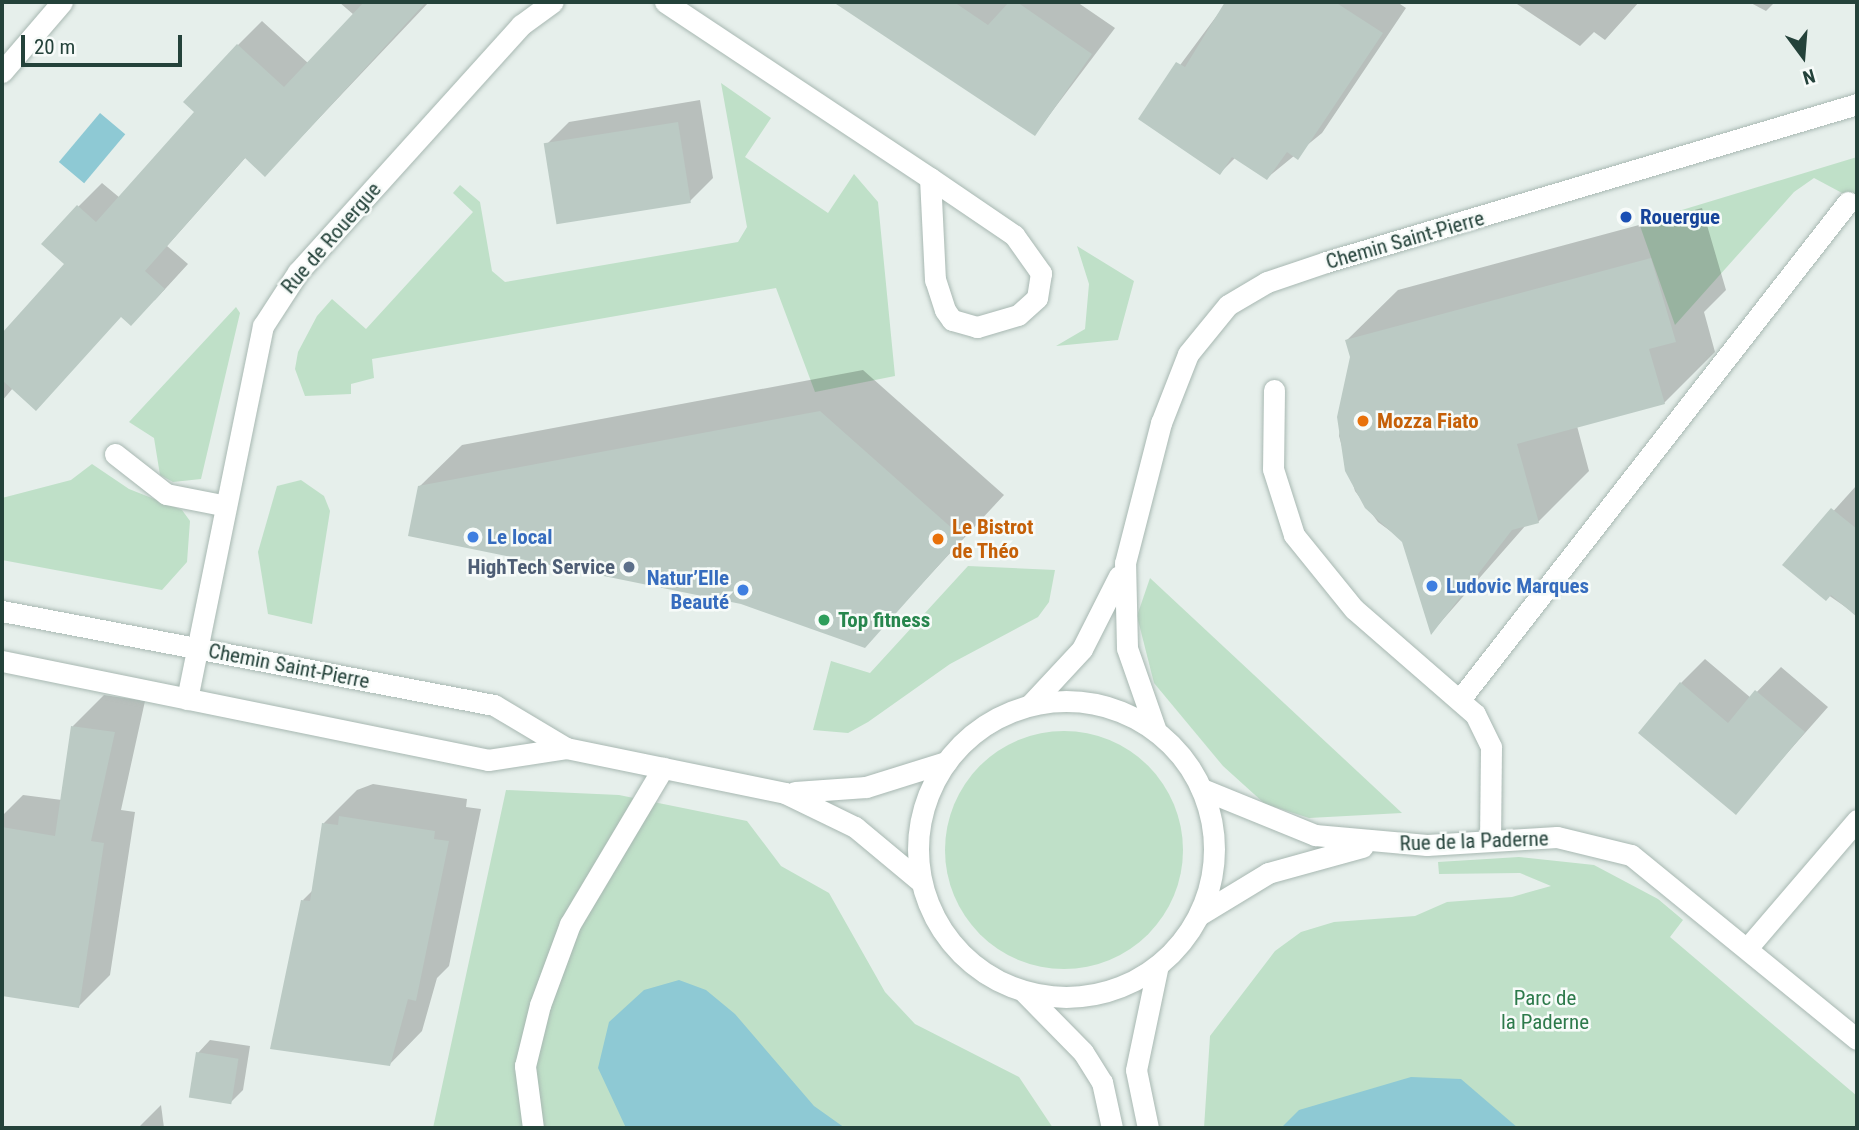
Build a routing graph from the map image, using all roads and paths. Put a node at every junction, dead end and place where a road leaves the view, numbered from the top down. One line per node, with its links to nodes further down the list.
1 (62, 2): 4 (main road)
2 (553, 2): 10 (main road, Rue de Rouergue)
3 (666, 2): 6 (main road)
4 (2, 72)
5 (1857, 104): 11 (main road, Chemin Saint-Pierre)
6 (930, 178): 6 (main road)
7 (1848, 202): 15 (main road)
8 (1274, 390): 15 (main road)
9 (115, 454): 10 (main road)
10 (222, 505): 13 (main road, Rue de Rouergue)
11 (1125, 563): 17 (main road, Chemin Saint-Pierre); 18 (main road, Chemin Saint-Pierre)
12 (2, 611): 13 (main road, Chemin Saint-Pierre)
13 (194, 648): 16 (main road, Rue de Rouergue); 19 (main road, Chemin Saint-Pierre)
14 (2, 661): 16 (main road, Chemin Saint-Pierre)
15 (1461, 698): 25 (main road)
16 (187, 699): 19 (main road, Chemin Saint-Pierre)
17 (1030, 705): 18 (main road); 20 (main road)
18 (1156, 731): 22 (main road)
19 (566, 748): 21 (main road, Chemin Saint-Pierre)
20 (946, 762): 23 (main road, Chemin Saint-Pierre); 27 (main road)
21 (663, 768): 23 (main road, Chemin Saint-Pierre); 33 (main road)
22 (1202, 789): 26 (main road, Rue de la Paderne); 28 (main road)
23 (785, 793): 27 (main road, Chemin Saint-Pierre)
24 (1857, 820): 29 (main road)
25 (1490, 837): 26 (main road, Rue de la Paderne); 29 (main road, Rue de la Paderne)
26 (1374, 844): 28 (main road, Rue de la Paderne)
27 (921, 882): 31 (main road)
28 (1199, 915): 30 (main road)
29 (1749, 946): 32 (main road, Rue de la Paderne)
30 (1158, 965): 31 (main road); 35 (main road)
31 (1024, 992): 34 (main road)
32 (1857, 1039)
33 (533, 1128)
34 (1112, 1128)
35 (1148, 1128)

